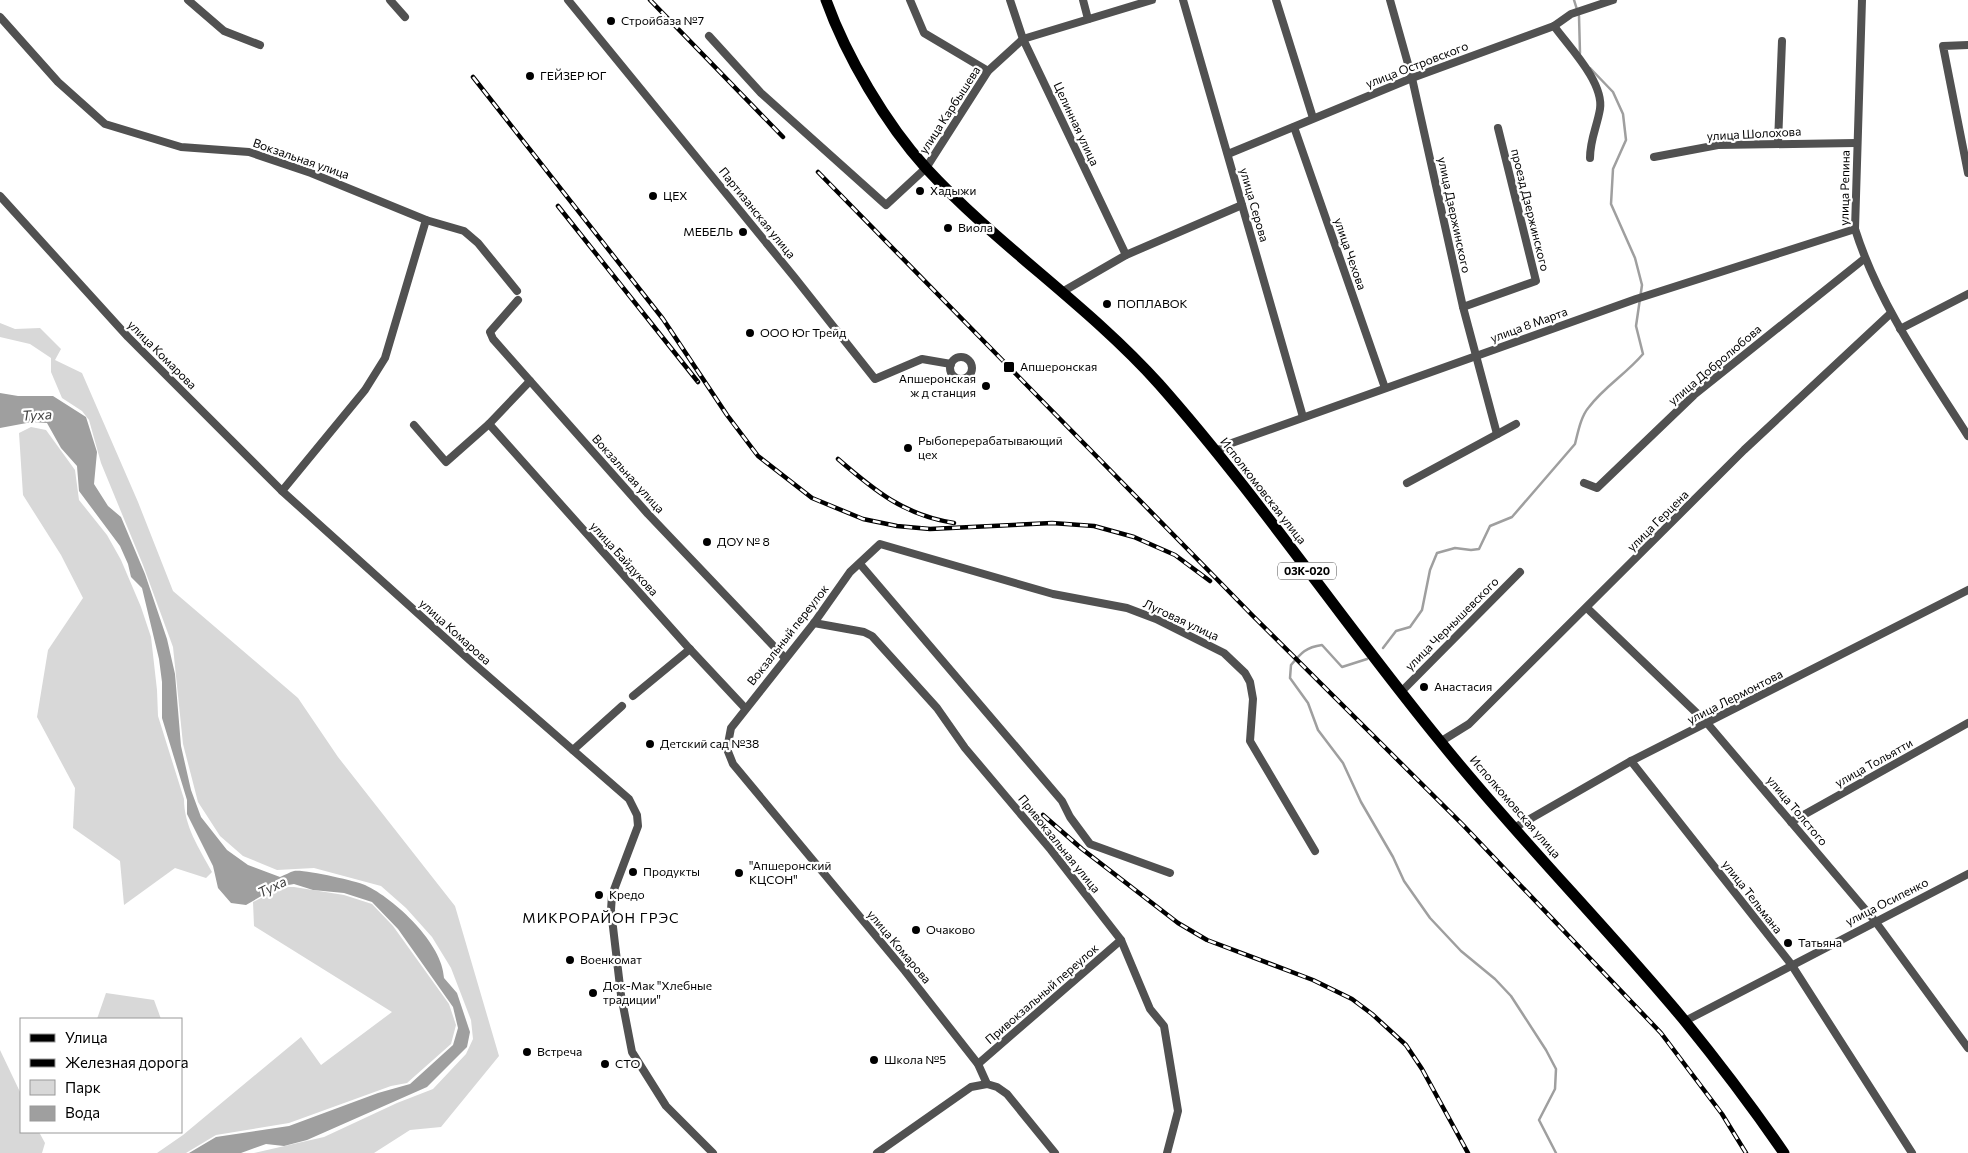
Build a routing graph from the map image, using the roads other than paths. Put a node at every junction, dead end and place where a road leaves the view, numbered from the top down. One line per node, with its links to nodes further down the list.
1 (188, 0): 21 (street)
2 (390, 0): 15 (street)
3 (568, 0): 49 (street, Партизанская улица)
4 (826, 0): 33 (main road, Исполкомовская улица / 03К-020)
5 (910, 0): 23 (street)
6 (1010, 0): 19 (street, Целинная улица)
7 (1083, 0): 16 (street)
8 (1152, 0): 16 (street, улица Карбышева)
9 (1183, 0): 30 (street, улица Серова)
10 (1276, 0): 25 (street)
11 (1390, 0): 24 (street, улица Дзержинского)
12 (1612, 0): 17 (street, улица Островского)
13 (1862, 0): 29 (street, улица Репина)
14 (0, 17): 37 (street, Вокзальная улица)
15 (405, 17)
16 (1088, 19): 19 (street, улица Карбышева)
17 (1554, 26): 24 (street, улица Островского); 32 (street)
18 (709, 36): 33 (street, улица Карбышева)
19 (1024, 39): 23 (street, улица Карбышева); 39 (street, Целинная улица)
20 (1782, 41): 28 (street)
21 (260, 45)
22 (1968, 45): 34 (street)
23 (988, 71): 33 (street, улица Карбышева)
24 (1412, 78): 25 (street, улица Островского); 45 (street, улица Дзержинского)
25 (1313, 118): 26 (street, улица Островского)
26 (1294, 127): 30 (street, улица Островского); 51 (street, улица Чехова)
27 (1498, 128): 45 (street, проезд Дзержинского)
28 (1778, 143): 29 (street, улица Шолохова); 31 (street, улица Шолохова)
29 (1856, 143): 38 (street, улица Репина)
30 (1228, 154): 36 (street, улица Серова)
31 (1654, 157)
32 (1590, 158)
33 (926, 168): 42 (main road, Исполкомовская улица / 03К-020)
34 (1968, 173)
35 (0, 196): 61 (street, улица Комарова)
36 (1242, 205): 39 (street); 52 (street, улица Серова)
37 (426, 220): 41 (street, Вокзальная улица); 61 (street)
38 (1855, 229): 40 (street, улица Репина); 48 (street, улица 8 Марта)
39 (1126, 255): 42 (street)
40 (1864, 259): 46 (street, улица Репина); 60 (street, улица Добролюбова)
41 (517, 291)
42 (1062, 292): 58 (main road, Исполкомовская улица / 03К-020)
43 (1968, 294): 47 (street)
44 (518, 300): 50 (street, Вокзальная улица)
45 (1463, 307): 48 (street, улица Дзержинского)
46 (1891, 313): 47 (street, улица Репина); 66 (street, улица Герцена)
47 (1900, 329): 57 (street, улица Репина)
48 (1477, 356): 51 (street, улица 8 Марта); 56 (street, улица Дзержинского)
49 (951, 364)
50 (530, 381): 53 (street); 69 (street, Вокзальная улица)
51 (1385, 388): 52 (street, улица 8 Марта)
52 (1303, 417): 58 (street, улица 8 Марта)
53 (489, 424): 55 (street); 68 (street, улица Байдукова)
54 (1516, 424): 56 (street)
55 (414, 425)
56 (1497, 434): 59 (street)
57 (1968, 436)
58 (1215, 452): 70 (main road, Исполкомовская улица / 03К-020)
59 (1407, 482)
60 (1584, 484)
61 (282, 491): 78 (street, улица Комарова)
62 (880, 544): 63 (street, Вокзальный переулок); 82 (street, Луговая улица)
63 (860, 564): 67 (street, Вокзальный переулок); 83 (street, Привокзальная улица)
64 (1520, 572): 70 (street, улица Чернышевского)
65 (1968, 590): 74 (street, улица Лермонтова)
66 (1587, 608): 74 (street, улица Толстого); 76 (street, улица Герцена)
67 (814, 623): 69 (street, Вокзальный переулок); 86 (street, Привокзальная улица)
68 (690, 649): 71 (street); 73 (street, улица Байдукова)
69 (785, 658): 73 (street, Вокзальный переулок)
70 (1400, 692): 76 (main road, Исполкомовская улица / 03К-020)
71 (633, 696)
72 (622, 706): 78 (street)
73 (745, 708): 77 (street, Вокзальный переулок)
74 (1708, 723): 79 (street, улица Лермонтова); 80 (street, улица Толстого)
75 (1968, 724): 80 (street, улица Тольятти)
76 (1440, 742): 81 (main road, Исполкомовская улица / 03К-020)
77 (727, 749): 90 (street, улица Комарова)
78 (573, 750): 92 (street, улица Комарова)
79 (1631, 761): 81 (street, улица Лермонтова); 87 (street, улица Тельмана)
80 (1791, 822): 85 (street, улица Толстого)
81 (1514, 828): 88 (main road, Исполкомовская улица / 03К-020)
82 (1315, 851)
83 (1170, 874)
84 (1968, 874): 85 (street, улица Осипенко)
85 (1875, 921): 87 (street, улица Осипенко); 89 (street, улица Толстого)
86 (1121, 940): 90 (street, Привокзальный переулок); 95 (street, Привокзальная улица)
87 (1791, 964): 88 (street, улица Осипенко); 97 (street, улица Тельмана)
88 (1685, 1021): 96 (main road, Исполкомовская улица / 03К-020)
89 (1968, 1048)
90 (978, 1064): 91 (street, улица Комарова)
91 (987, 1084): 93 (street); 94 (street)
92 (712, 1153)
93 (877, 1153)
94 (1055, 1153)
95 (1167, 1153)
96 (1784, 1153)
97 (1912, 1153)

